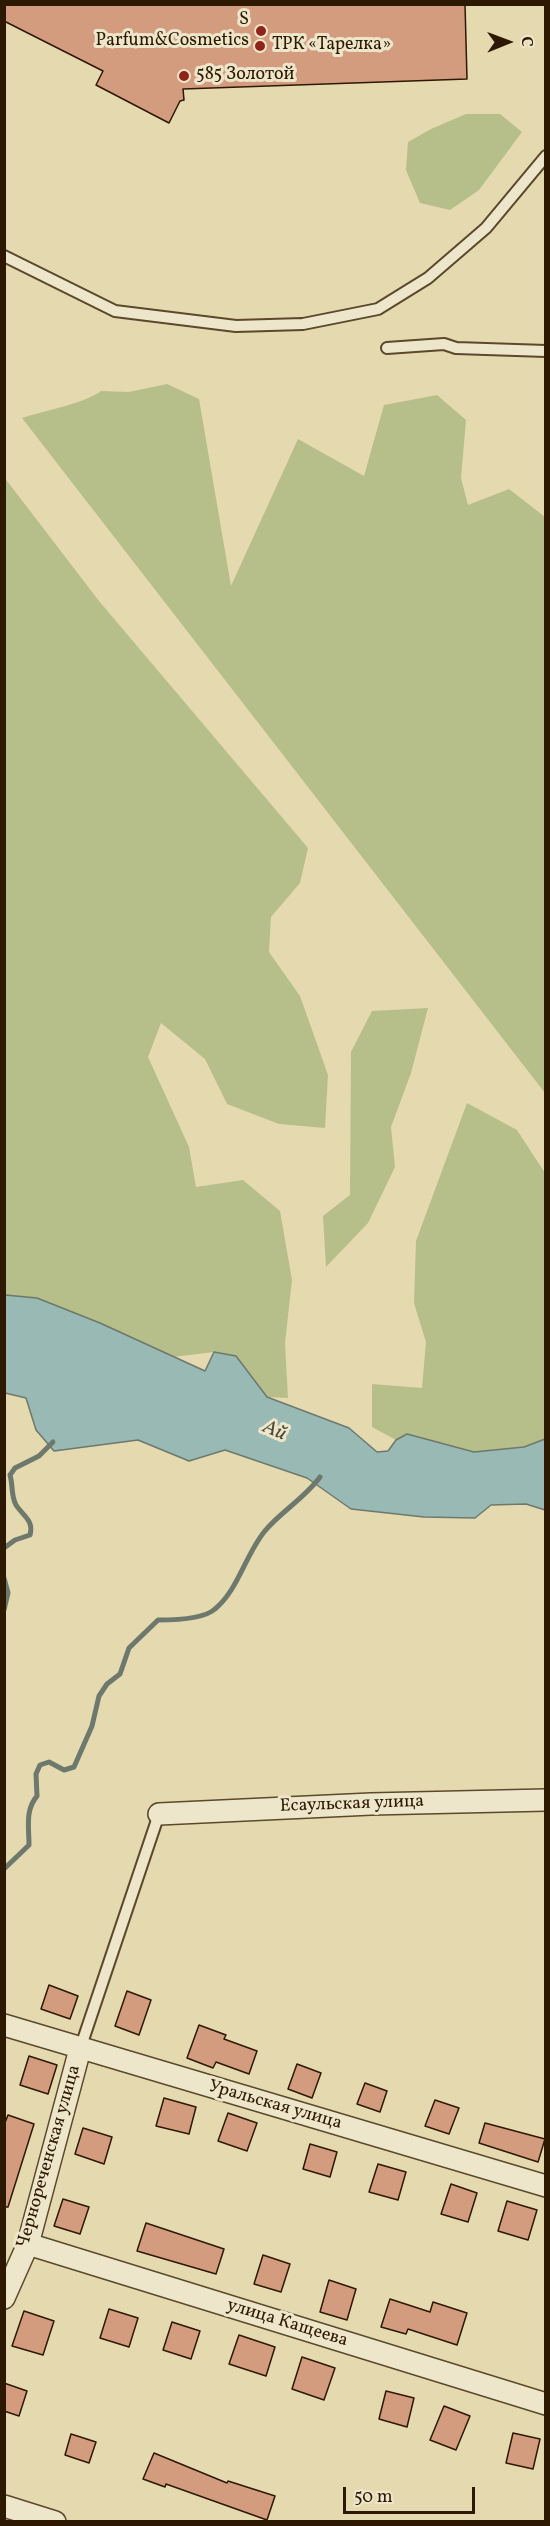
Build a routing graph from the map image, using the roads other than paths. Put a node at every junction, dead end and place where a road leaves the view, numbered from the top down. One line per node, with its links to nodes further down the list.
1 (546, 156): 2 (lane)
2 (4, 256)
3 (387, 348): 4 (lane)
4 (546, 351)
5 (546, 1800): 6 (street, Есаульская улица)
6 (159, 1814): 8 (lane)
7 (4, 2025): 8 (street, Уральская улица)
8 (80, 2049): 9 (street, Уральская улица); 10 (street, Чернореченская улица)
9 (546, 2186)
10 (28, 2244): 11 (street, Чернореченская улица); 12 (street, улица Кащеева)
11 (4, 2298)
12 (546, 2404)
13 (4, 2506): 14 (street)
14 (55, 2522)

